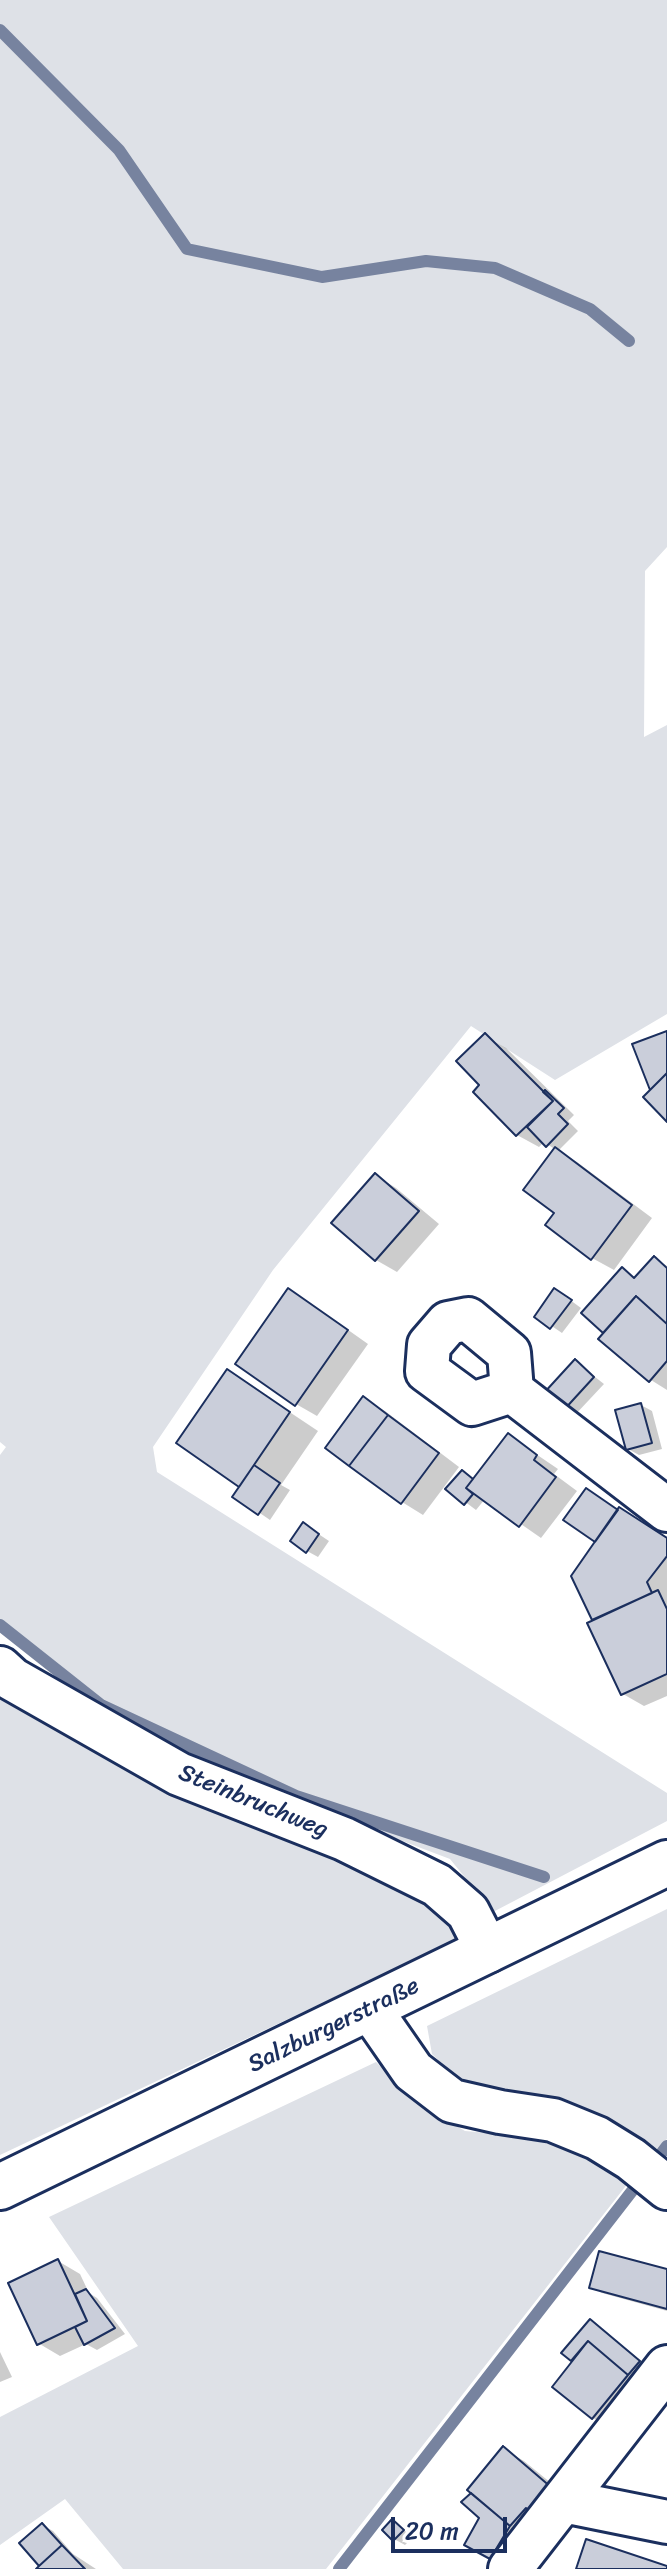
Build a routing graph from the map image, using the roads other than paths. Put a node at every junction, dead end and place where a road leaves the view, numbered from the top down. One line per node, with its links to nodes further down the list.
1 (512, 1391): 2 (street)
2 (667, 1510)
3 (0, 1668): 5 (street, Steinbruchweg)
4 (667, 1863): 5 (main road, Salzburgerstraße)
5 (480, 1934): 6 (main road, Salzburgerstraße)
6 (370, 2009): 7 (street); 8 (main road, Salzburgerstraße)
7 (654, 2176)
8 (0, 2187)
9 (667, 2367): 10 (street)
10 (563, 2501): 11 (street); 12 (street)
11 (667, 2522)
12 (510, 2569)

